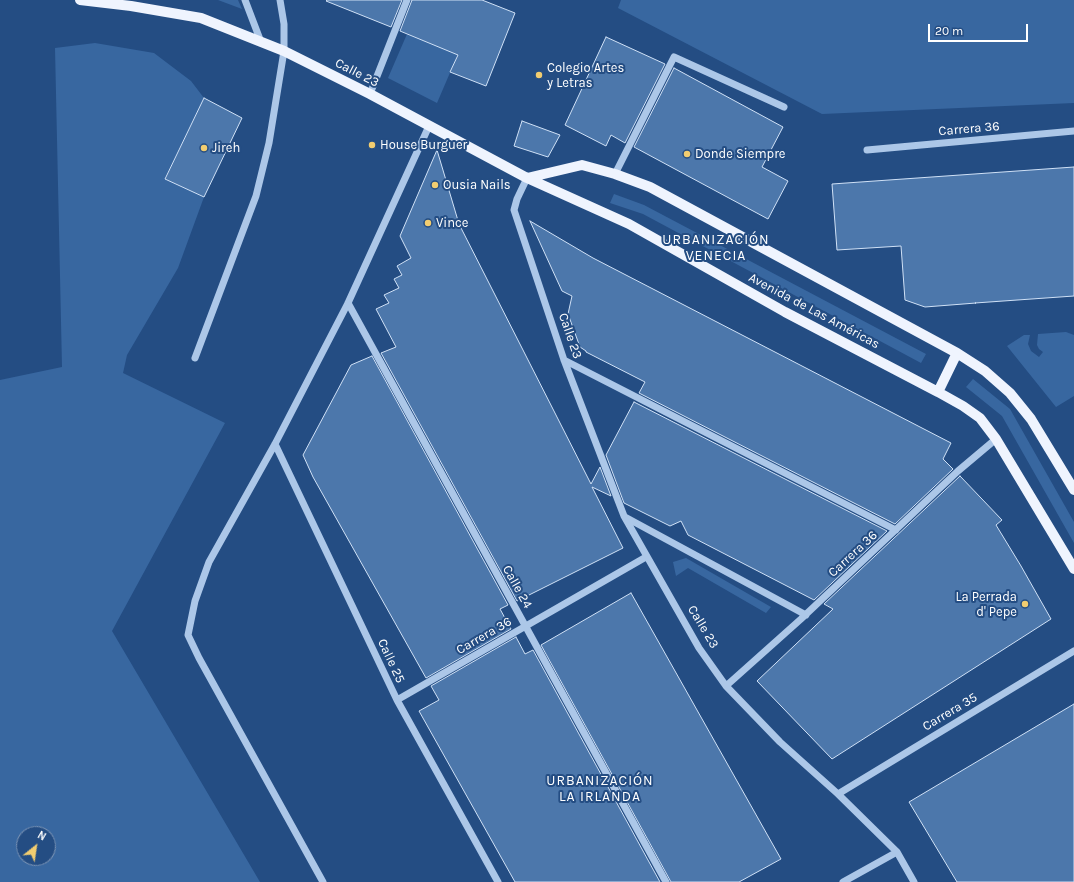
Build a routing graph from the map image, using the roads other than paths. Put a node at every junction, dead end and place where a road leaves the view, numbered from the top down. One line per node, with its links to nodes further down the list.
1 (80, 0): 5 (main road, Calle 23)
2 (245, 0): 5 (street)
3 (280, 0): 6 (street)
4 (407, 0): 7 (street)
5 (261, 42): 6 (main road, Calle 23)
6 (284, 52): 7 (main road, Calle 23); 16 (street)
7 (370, 94): 9 (main road, Calle 23)
8 (784, 107): 12 (street)
9 (429, 126): 13 (main road, Calle 23); 14 (street)
10 (1074, 131): 11 (street, Carrera 36)
11 (867, 150)
12 (615, 174): 13 (main road); 15 (main road)
13 (528, 178): 17 (street, Calle 23); 18 (main road, Avenida de Las Américas)
14 (348, 303): 20 (street); 27 (street, Calle 24)
15 (957, 353): 18 (main road); 21 (main road)
16 (196, 358)
17 (564, 360): 22 (street, Calle 23); 23 (street)
18 (938, 392): 19 (main road, Avenida de Las Américas)
19 (996, 439): 23 (street, Carrera 36); 25 (main road, Avenida de Las Américas)
20 (275, 444): 30 (street, Calle 25); 33 (street)
21 (1074, 490)
22 (624, 516): 24 (street, Calle 23); 26 (street)
23 (896, 530): 26 (street, Carrera 36)
24 (646, 557): 27 (street, Carrera 36); 29 (street, Calle 23)
25 (1074, 569)
26 (806, 615): 29 (street, Carrera 36)
27 (525, 627): 30 (street, Carrera 36); 35 (street, Calle 24)
28 (1074, 651): 31 (street, Carrera 35)
29 (726, 686): 31 (street, Calle 23)
30 (397, 700): 34 (street, Calle 25)
31 (838, 794): 32 (street, Calle 23)
32 (897, 852): 36 (street); 37 (street, Calle 23)
33 (324, 882)
34 (498, 882)
35 (666, 882)
36 (843, 882)
37 (914, 882)

